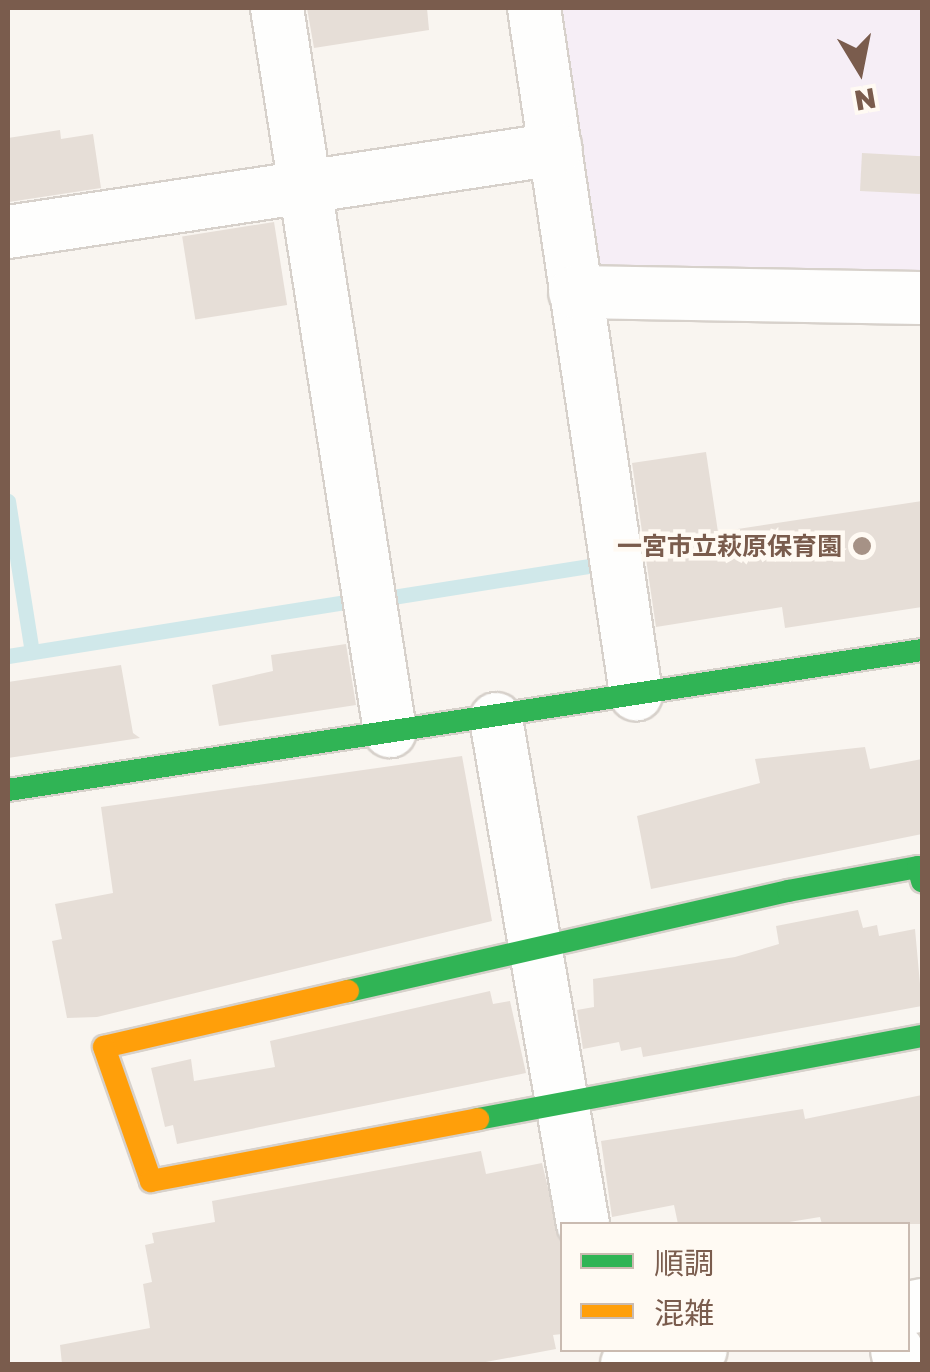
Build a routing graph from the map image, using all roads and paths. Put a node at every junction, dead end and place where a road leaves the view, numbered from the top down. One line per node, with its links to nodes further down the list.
1 (277, 8): 4 (street)
2 (534, 8): 3 (street)
3 (556, 149): 4 (street); 6 (street)
4 (304, 186): 5 (street); 11 (street)
5 (8, 232)
6 (575, 292): 7 (street); 9 (street)
7 (922, 298)
8 (922, 650): 9 (street)
9 (636, 694): 10 (street)
10 (496, 719): 11 (street); 14 (street)
11 (390, 731): 12 (street)
12 (8, 790)
13 (922, 881): 14 (street)
14 (532, 950): 16 (street); 16 (street)
15 (922, 1036): 16 (street)
16 (562, 1106): 17 (street)
17 (583, 1222)
18 (690, 1352): 19 (street)
19 (627, 1364)

